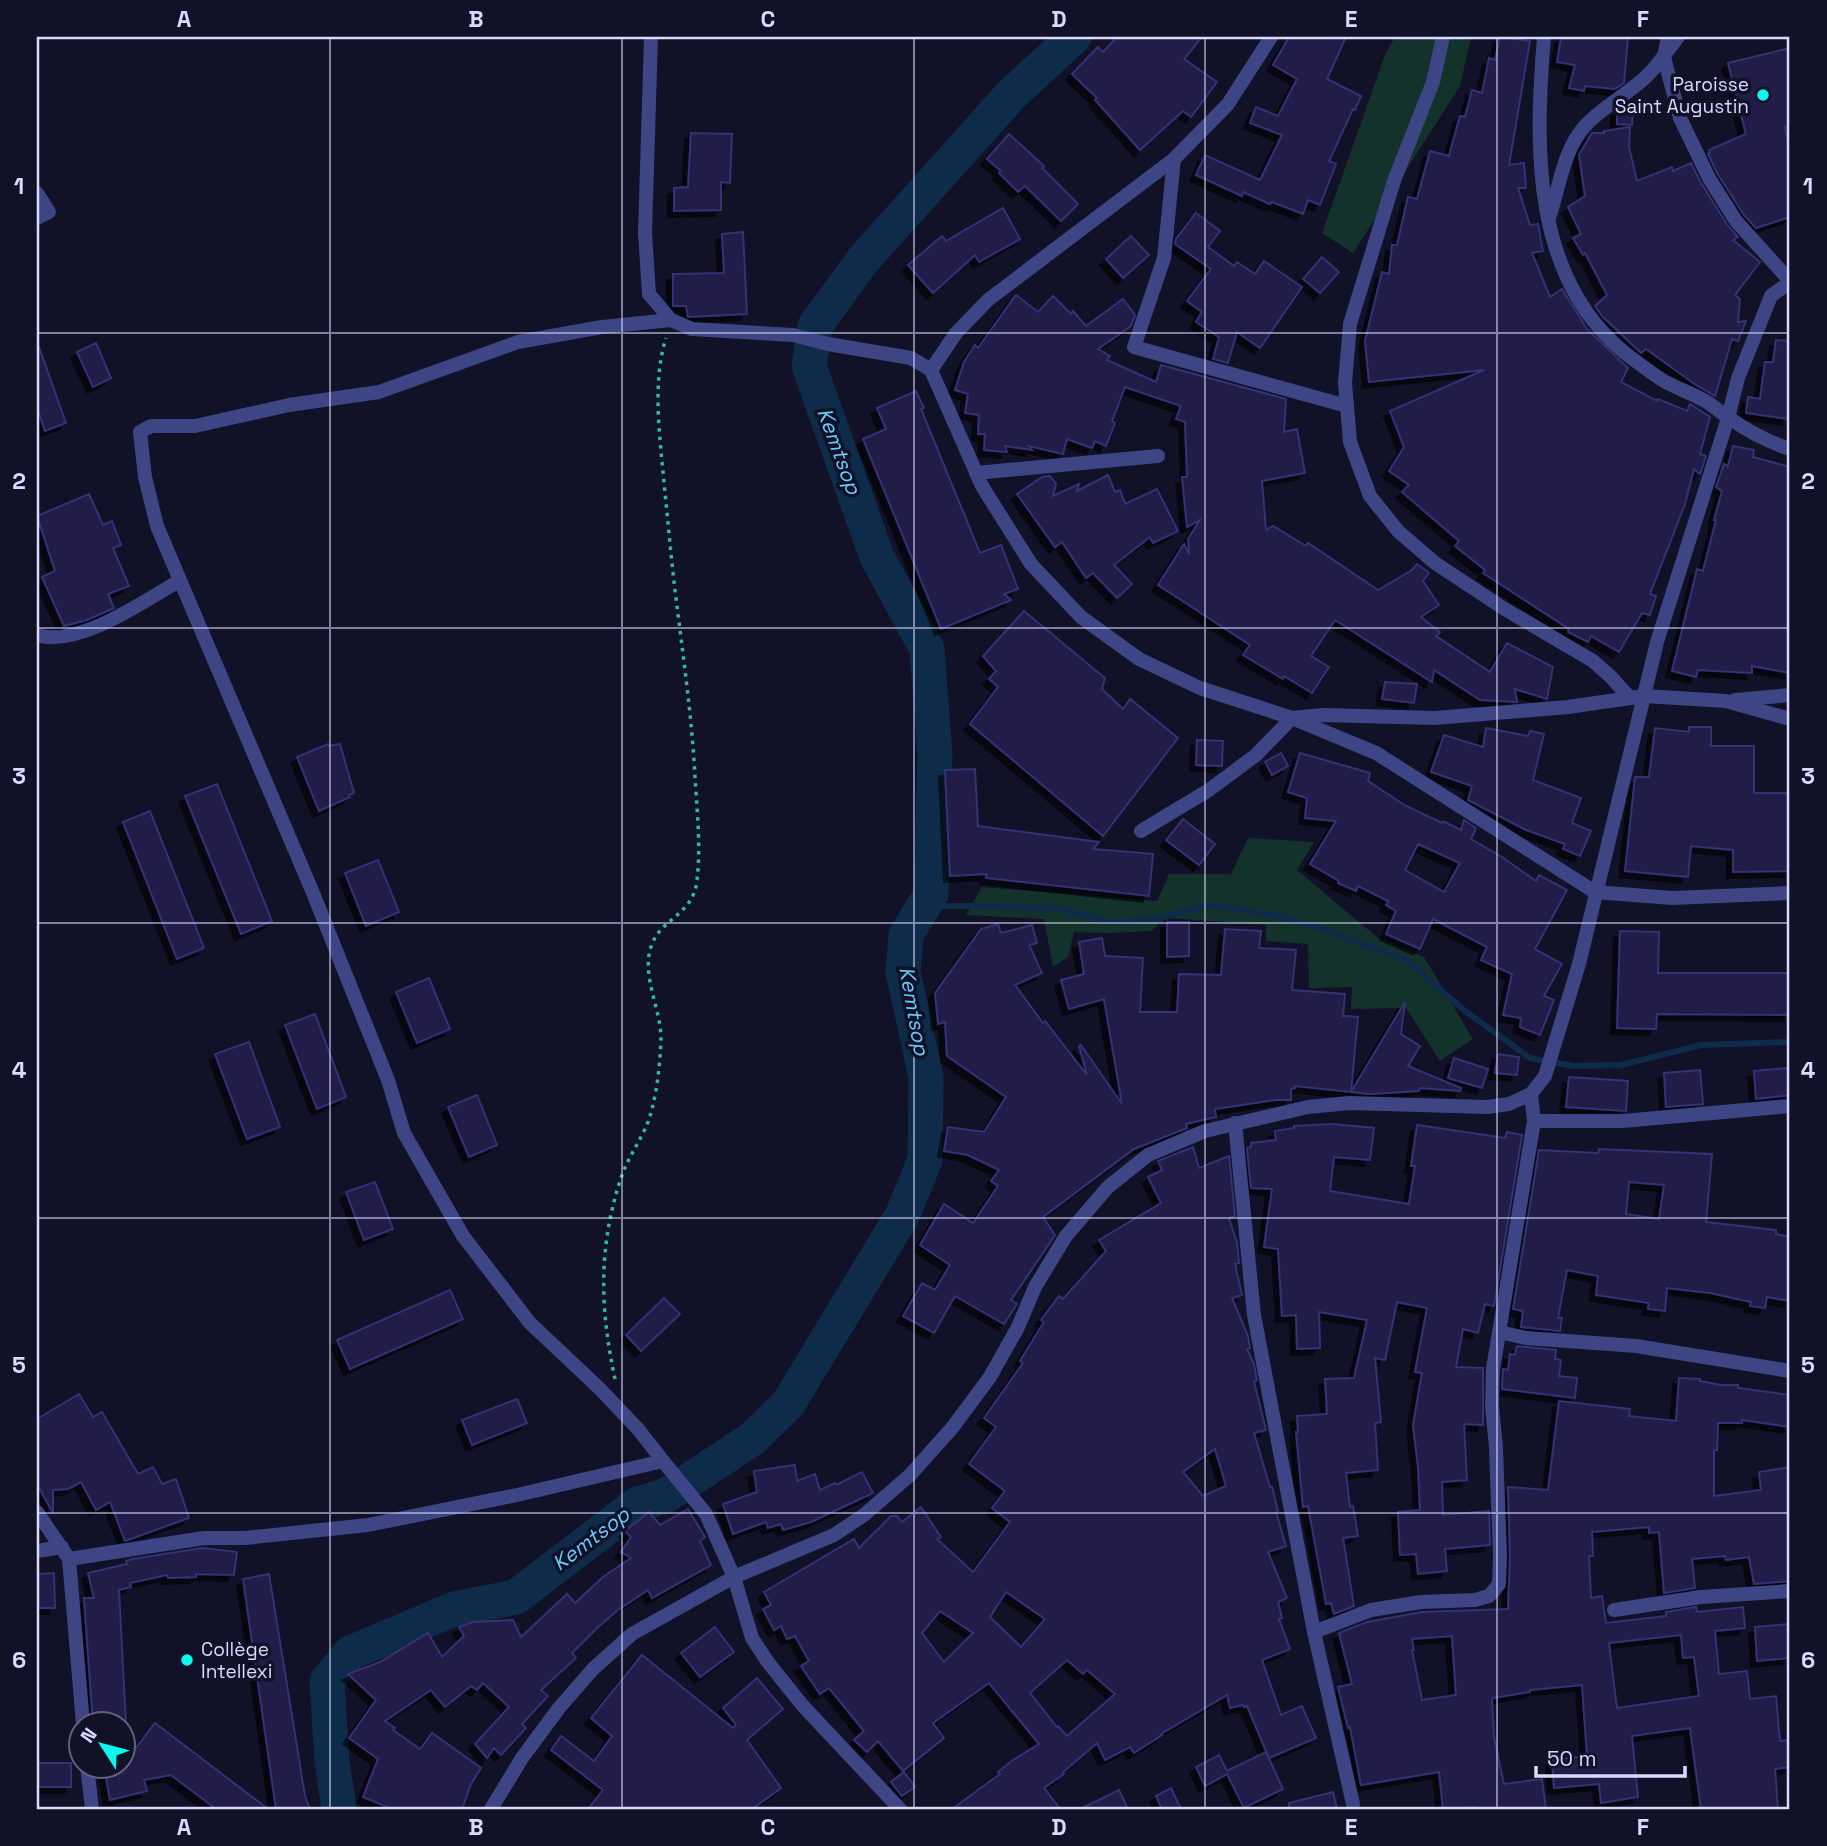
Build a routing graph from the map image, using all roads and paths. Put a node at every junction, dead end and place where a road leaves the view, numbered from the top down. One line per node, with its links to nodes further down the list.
1 (651, 37): 13 (street)
2 (1271, 37): 8 (street)
3 (1443, 37): 15 (street)
4 (1544, 37): 11 (street)
5 (1668, 37): 7 (street)
6 (1678, 37): 7 (street)
7 (1664, 57): 11 (street); 12 (street)
8 (1174, 159): 14 (street); 15 (street)
9 (37, 193): 10 (street)
10 (37, 218)
11 (1547, 223): 16 (street)
12 (1790, 282): 16 (street)
13 (671, 320): 14 (street); 20 (street); 36 (path)
14 (931, 370): 19 (street)
15 (1347, 406): 23 (street)
16 (1728, 418): 17 (street); 23 (street)
17 (1790, 449)
18 (1158, 456): 19 (street)
19 (976, 473): 25 (street)
20 (179, 581): 21 (street); 37 (street)
21 (37, 635)
22 (1790, 695): 24 (street)
23 (1637, 697): 24 (street); 25 (street); 28 (street)
24 (1727, 701): 26 (street)
25 (1292, 718): 27 (street); 28 (street)
26 (1790, 719)
27 (1141, 831)
28 (1595, 892): 29 (street); 30 (street)
29 (1790, 893)
30 (1531, 1094): 32 (street); 33 (street)
31 (1790, 1106): 32 (street)
32 (1534, 1121): 34 (street)
33 (1235, 1123): 41 (street); 44 (street)
34 (1499, 1332): 35 (street); 44 (street)
35 (1790, 1371)
36 (616, 1384)
37 (667, 1466): 40 (street); 41 (street)
38 (37, 1512): 40 (street)
39 (37, 1551): 40 (street)
40 (65, 1553): 45 (street)
41 (734, 1577): 49 (street); 50 (street)
42 (1790, 1591): 43 (street)
43 (1614, 1610)
44 (1314, 1632): 47 (street)
45 (82, 1710)
46 (89, 1780): 48 (street)
47 (1353, 1804)
48 (92, 1809)
49 (491, 1809)
50 (900, 1809)

